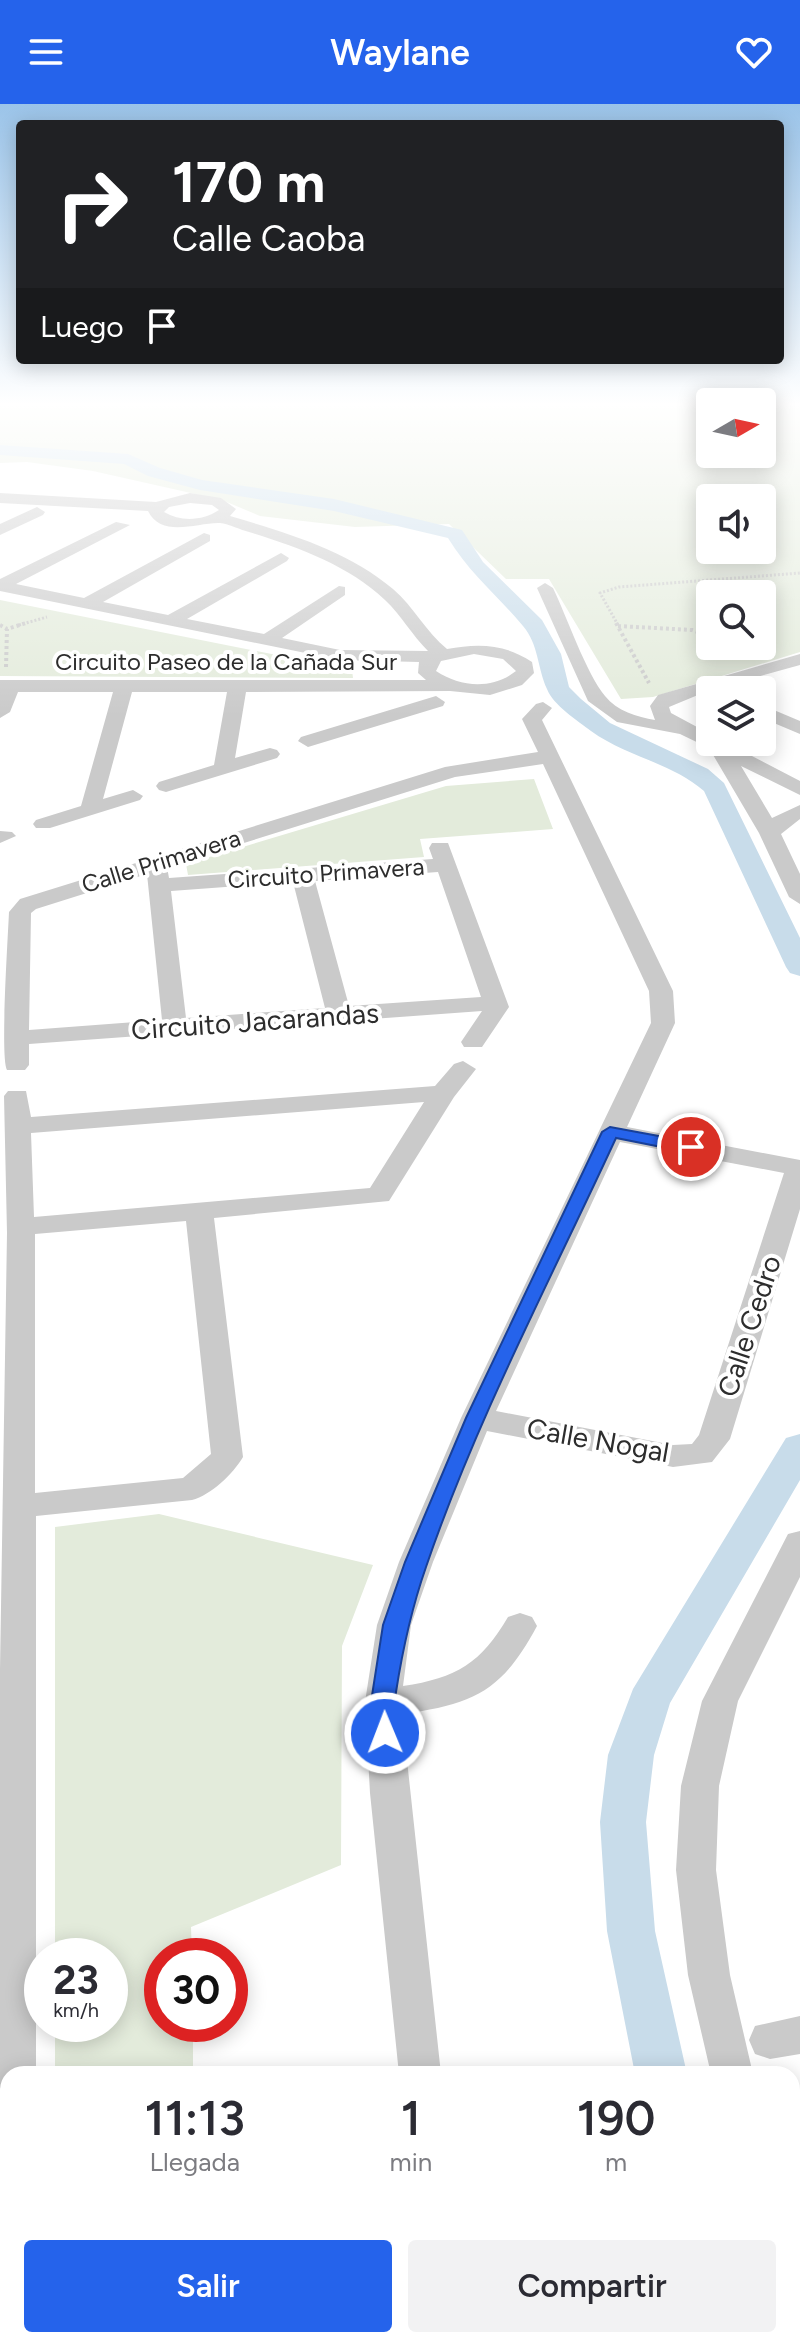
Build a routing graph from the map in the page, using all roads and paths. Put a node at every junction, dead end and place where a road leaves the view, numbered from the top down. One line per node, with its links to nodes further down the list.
1 (151, 507): 2 (street)
2 (157, 507): 5 (street)
3 (225, 507): 5 (street)
4 (37, 512): 7 (street)
5 (219, 518): 23 (street)
6 (122, 525): 11 (street)
7 (0, 530)
8 (204, 538): 14 (street)
9 (281, 558): 16 (street)
10 (800, 573): 18 (path)
11 (0, 586): 14 (street)
12 (545, 588): 38 (street)
13 (339, 591): 21 (street)
14 (86, 604): 16 (street)
15 (52, 615): 19 (path)
16 (170, 621): 21 (street)
17 (0, 625): 19 (path)
18 (618, 626): 20 (path); 26 (path)
19 (7, 629): 24 (path)
20 (696, 631)
21 (266, 641): 22 (street)
22 (340, 655): 23 (street); 32 (street)
23 (439, 656): 30 (street); 30 (street, Circuito Paseo de la Cañada Sur)
24 (0, 659)
25 (800, 659): 38 (street)
26 (649, 683)
27 (124, 685): 28 (street, Circuito Paseo de la Cañada Sur); 29 (street, Circuito Paseo de la Cañada Sur); 51 (street)
28 (238, 685): 32 (street, Circuito Paseo de la Cañada Sur); 46 (street)
29 (5, 686): 35 (street)
30 (451, 686): 32 (street, Circuito Paseo de la Cañada Sur)
31 (436, 702): 32 (street)
32 (344, 703): 41 (street)
33 (800, 707): 36 (street)
34 (543, 708): 45 (street)
35 (0, 712)
36 (776, 712)
37 (776, 717): 39 (street)
38 (681, 728): 40 (street)
39 (800, 728)
40 (696, 736)
41 (308, 741)
42 (270, 754): 46 (street)
43 (721, 756): 49 (street)
44 (739, 756): 47 (street)
45 (552, 764): 55 (street, Calle Primavera); 68 (street)
46 (223, 768): 48 (street)
47 (795, 782): 49 (street)
48 (166, 786)
49 (747, 793): 54 (street)
50 (133, 796): 51 (street)
51 (90, 809): 53 (street)
52 (800, 811): 54 (street)
53 (43, 824)
54 (770, 833): 57 (street)
55 (157, 874): 56 (street, Circuito Primavera); 60 (street); 61 (street, Calle Primavera)
56 (302, 875): 58 (street, Circuito Primavera); 59 (street)
57 (800, 897)
58 (495, 1003): 59 (street, Circuito Jacarandas); 62 (street)
59 (339, 1015): 60 (street, Circuito Jacarandas)
60 (175, 1026): 61 (street, Circuito Jacarandas)
61 (16, 1038): 63 (street, Calle Primavera)
62 (473, 1042)
63 (16, 1065)
64 (463, 1069): 65 (street)
65 (443, 1093): 67 (street); 70 (street)
66 (17, 1096): 67 (street)
67 (18, 1126): 71 (street)
68 (610, 1132): 69 (street); 72 (street)
69 (800, 1168): 73 (street, Calle Cedro)
70 (199, 1211): 71 (street); 74 (street)
71 (21, 1227): 74 (street)
72 (477, 1418): 73 (street, Calle Nogal); 77 (street)
73 (714, 1439)
74 (18, 1506): 78 (street)
75 (800, 1543): 80 (street)
76 (520, 1626): 77 (street)
77 (383, 1702): 79 (street)
78 (15, 2066)
79 (419, 2066)
80 (730, 2066)

